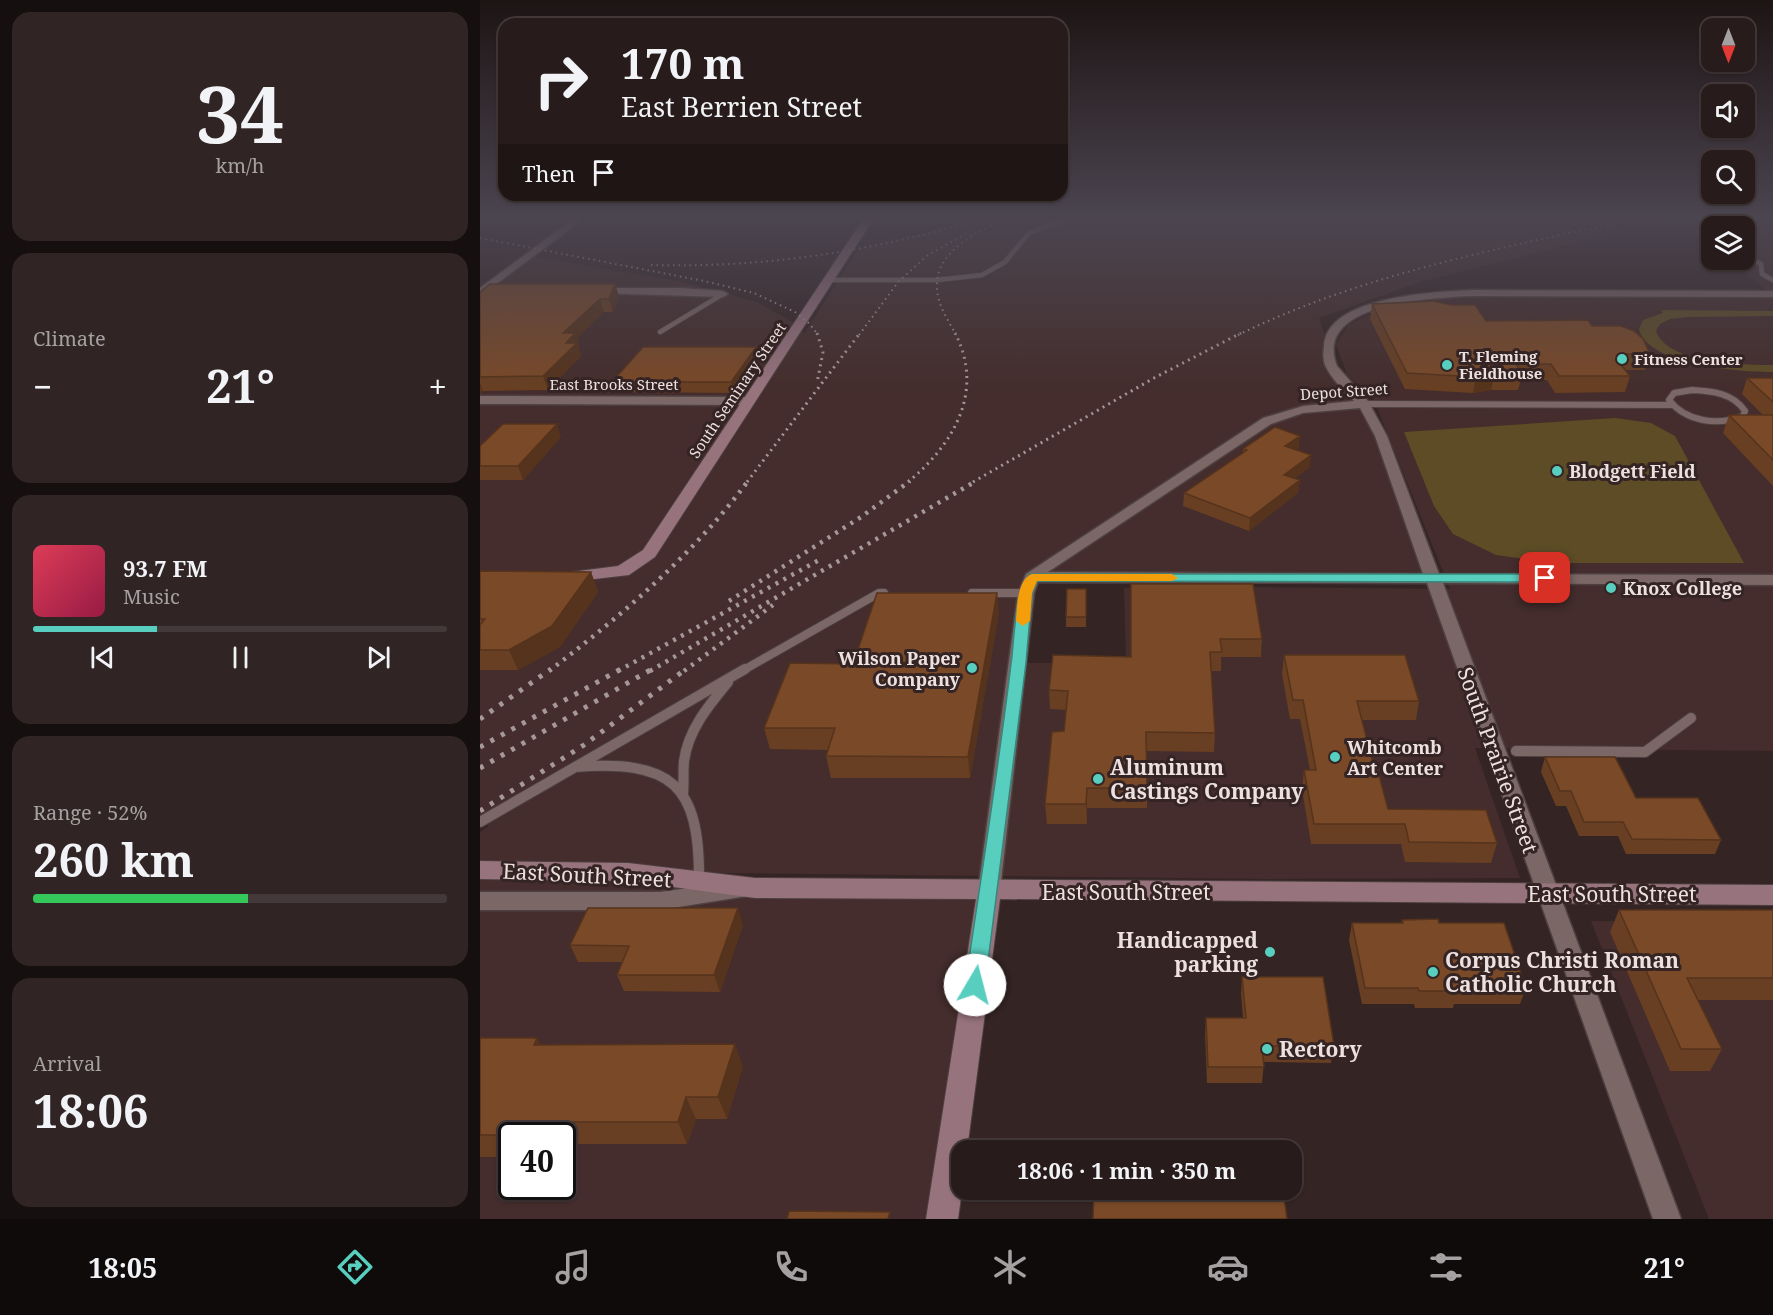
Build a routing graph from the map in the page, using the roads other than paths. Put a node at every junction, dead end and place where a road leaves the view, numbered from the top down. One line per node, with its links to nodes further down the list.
1 (504, 275): 7 (street)
2 (831, 275): 4 (street, South Seminary Street)
3 (982, 275): 4 (lane)
4 (828, 280): 12 (street, South Seminary Street)
5 (506, 291): 7 (street)
6 (588, 291): 8 (street)
7 (481, 292)
8 (723, 294): 10 (lane)
9 (1773, 294): 13 (street, South Prairie Street)
10 (660, 332)
11 (480, 400): 12 (street, East Brooks Street)
12 (748, 401): 15 (street, South Seminary Street)
13 (1364, 404): 14 (lane, Depot Street); 16 (street, South Prairie Street); 18 (street, Depot Street)
14 (1671, 405): 14 (lane)
15 (557, 577)
16 (1432, 578): 17 (street); 18 (street); 31 (street, South Prairie Street)
17 (1773, 580)
18 (1029, 585): 20 (lane); 30 (street)
19 (891, 593): 21 (lane)
20 (958, 593)
21 (732, 677): 24 (lane); 25 (lane)
22 (1691, 718): 23 (lane)
23 (1516, 751)
24 (572, 768): 25 (lane); 26 (lane)
25 (683, 795): 28 (lane)
26 (480, 822)
27 (480, 870): 28 (street, East South Street)
28 (699, 881): 29 (street, East South Street)
29 (755, 888): 30 (street, East South Street); 33 (street)
30 (989, 891): 31 (street, East South Street); 34 (street)
31 (1547, 893): 32 (street, East South Street); 35 (street, South Prairie Street)
32 (1773, 895)
33 (480, 901)
34 (942, 1219)
35 (1667, 1219)

